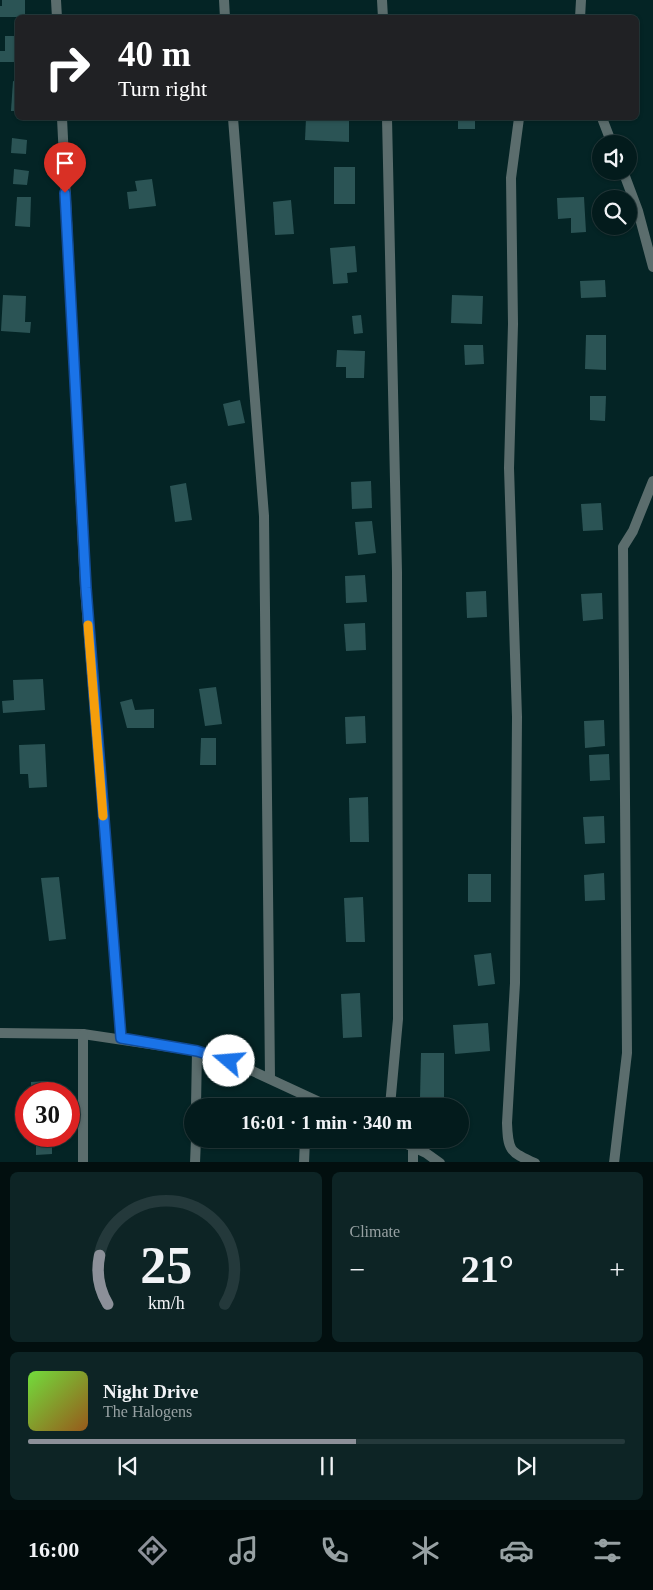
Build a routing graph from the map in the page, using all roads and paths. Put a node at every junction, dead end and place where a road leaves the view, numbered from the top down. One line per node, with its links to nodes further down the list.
1 (56, 0): 5 (street)
2 (224, 0): 6 (street)
3 (382, 0): 7 (street)
4 (581, 0): 8 (street)
5 (57, 15)
6 (225, 15)
7 (383, 15)
8 (580, 15)
9 (62, 120): 20 (street)
10 (233, 120): 22 (street)
11 (387, 120): 25 (street)
12 (519, 120): 35 (street)
13 (603, 120): 14 (street)
14 (609, 135)
15 (626, 180): 16 (street)
16 (653, 267)
17 (653, 481): 36 (street)
18 (0, 1032): 19 (street)
19 (83, 1034): 20 (street); 30 (street)
20 (121, 1038): 21 (street)
21 (197, 1051): 22 (street); 23 (street)
22 (270, 1078): 24 (street)
23 (196, 1098)
24 (301, 1098)
25 (391, 1098)
26 (196, 1148): 31 (street)
27 (305, 1148): 32 (street)
28 (413, 1148): 33 (street)
29 (415, 1148): 34 (street)
30 (83, 1162)
31 (196, 1162)
32 (304, 1162)
33 (412, 1162)
34 (440, 1162)
35 (535, 1162)
36 (614, 1162)

